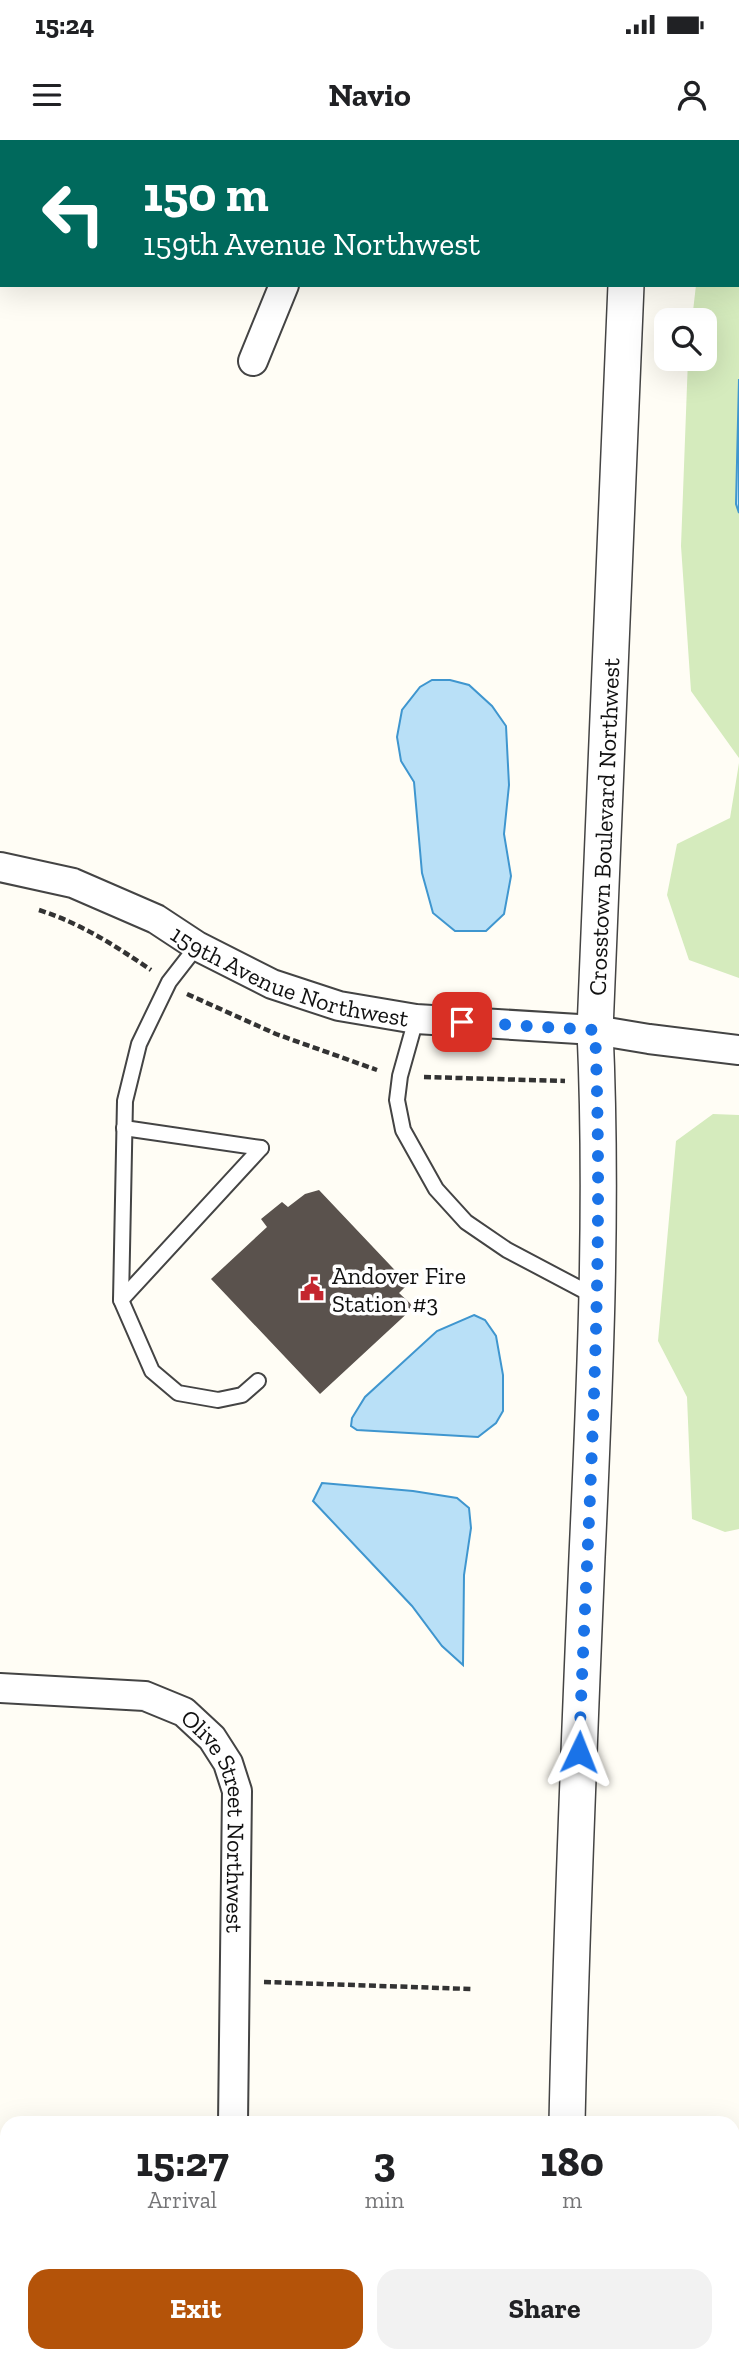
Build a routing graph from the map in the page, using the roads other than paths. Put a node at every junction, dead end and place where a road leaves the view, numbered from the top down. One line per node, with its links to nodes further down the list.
1 (283, 287): 3 (street)
2 (626, 287): 7 (street, Crosstown Boulevard Northwest)
3 (253, 360)
4 (0, 867): 5 (street, 159th Avenue Northwest)
5 (197, 946): 6 (street, 159th Avenue Northwest); 9 (lane)
6 (416, 1019): 7 (street, 159th Avenue Northwest); 10 (lane)
7 (595, 1030): 8 (street, 159th Avenue Northwest); 10 (street, Crosstown Boulevard Northwest)
8 (739, 1050)
9 (124, 1128): 11 (lane); 11 (lane)
10 (597, 1297): 15 (street, Crosstown Boulevard Northwest)
11 (121, 1300): 12 (lane)
12 (258, 1381)
13 (0, 1688): 14 (street, Olive Street Northwest)
14 (233, 2116)
15 (567, 2116)

